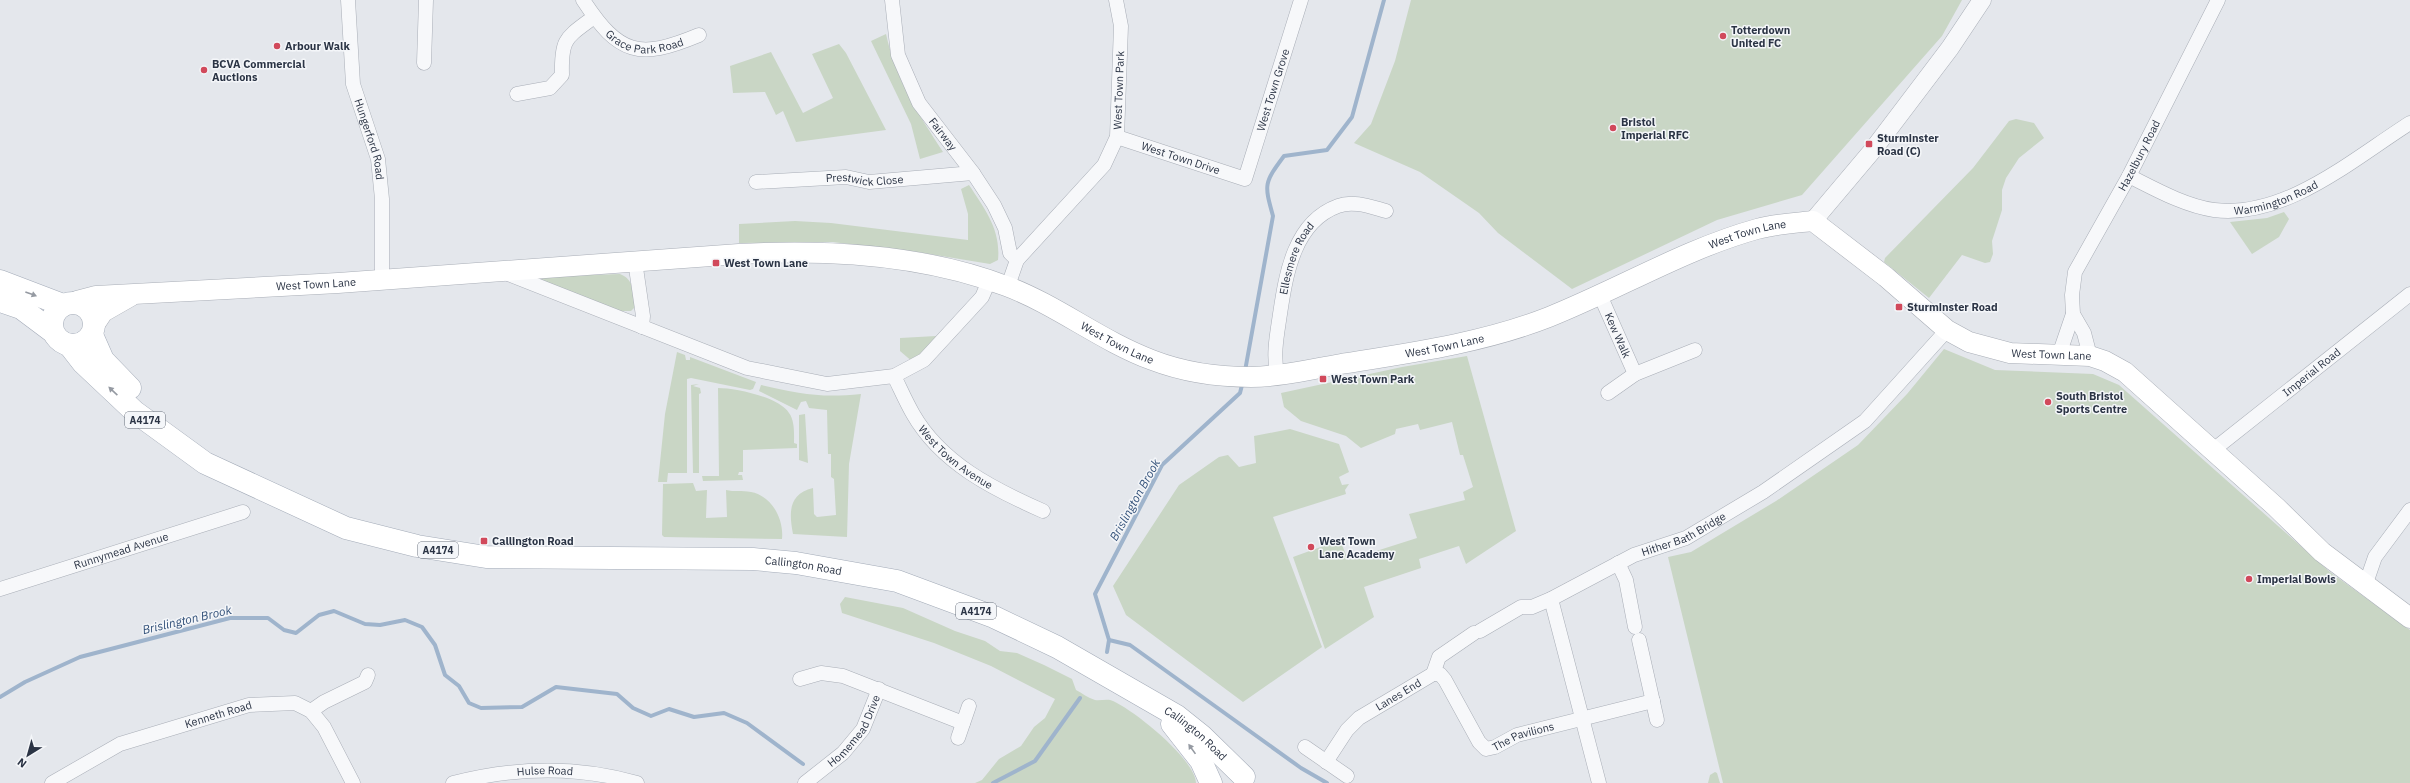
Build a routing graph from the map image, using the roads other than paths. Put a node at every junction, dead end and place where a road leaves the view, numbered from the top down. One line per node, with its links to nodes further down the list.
1 (348, 0): 24 (street, Hungerford Road)
2 (426, 0): 11 (street)
3 (583, 0): 9 (street, Grace Park Road)
4 (892, 0): 15 (street, Fairway)
5 (1116, 0): 14 (street, West Town Park)
6 (1301, 0): 17 (street, West Town Grove)
7 (1982, 0): 20 (street)
8 (2218, 0): 16 (street, Hazelbury Road)
9 (594, 17): 10 (street, Grace Park Road); 12 (street)
10 (699, 34)
11 (424, 63)
12 (517, 94)
13 (2410, 123): 16 (street, Warmington Road)
14 (1116, 137): 17 (street, West Town Drive); 21 (street, West Town Park)
15 (973, 173): 18 (street, Prestwick Close); 21 (street, Fairway)
16 (2129, 176): 32 (street, Hazelbury Road)
17 (1245, 179)
18 (756, 182)
19 (1386, 210): 40 (street, Ellesmere Road)
20 (1813, 221): 28 (main road, West Town Lane); 35 (main road, West Town Lane)
21 (1017, 260): 26 (street, West Town Park)
22 (635, 261): 23 (main road, West Town Lane); 26 (main road, West Town Lane); 33 (street)
23 (501, 271): 24 (main road, West Town Lane); 33 (street, West Town Lane)
24 (382, 279): 29 (main road, West Town Lane)
25 (0, 281): 31 (main road, A4174, one-way to 31)
26 (999, 284): 40 (main road, West Town Lane); 42 (street, West Town Lane)
27 (2410, 294): 44 (street, Imperial Road)
28 (1600, 295): 40 (main road, West Town Lane); 41 (street, Kew Walk)
29 (130, 296): 31 (main road, West Town Lane); 34 (main road, West Town Lane)
30 (0, 301): 36 (main road, A4174)
31 (70, 303): 34 (main road, A4174); 36 (main road)
32 (2073, 314): 38 (street, Hazelbury Road); 39 (street, Hazelbury Road)
33 (642, 328): 42 (street, West Town Lane)
34 (93, 329): 36 (main road); 45 (main road, A4174)
35 (1947, 330): 38 (main road, West Town Lane); 49 (street, Hither Bath Bridge)
36 (61, 338): 45 (main road, A4174, one-way to 36)
37 (1695, 350): 41 (street)
38 (2060, 355): 39 (main road, West Town Lane)
39 (2090, 356): 44 (main road, West Town Lane)
40 (1277, 374)
41 (1635, 374): 43 (street)
42 (894, 376): 47 (street, West Town Avenue)
43 (1608, 393)
44 (2212, 450): 50 (main road, West Town Lane)
45 (236, 476): 58 (main road, Callington Road / A4174)
46 (2410, 510): 50 (street)
47 (1043, 511)
48 (243, 512): 51 (street, Runnymead Avenue)
49 (1618, 563): 52 (street, Hither Bath Bridge); 59 (street)
50 (2365, 586): 53 (main road, West Town Lane)
51 (0, 588)
52 (1551, 599): 54 (street, Lanes End); 62 (street)
53 (2410, 618)
54 (1433, 674): 62 (street, The Pavilions); 67 (street, Lanes End)
55 (368, 675): 61 (street)
56 (800, 679): 57 (street, Homemead Drive)
57 (879, 689): 64 (street, Homemead Drive); 69 (street, Homemead Drive)
58 (1142, 697): 70 (main road, Callington Road / A4174); 75 (main road, Callington Road / A4174, one-way to 58)
59 (1653, 701): 62 (street, The Pavilions); 63 (street)
60 (969, 706): 64 (street)
61 (311, 711): 71 (street, Kenneth Road); 72 (street, Kenneth Road)
62 (1581, 718): 76 (street)
63 (1657, 720)
64 (963, 723): 65 (street)
65 (958, 738)
66 (1305, 747): 67 (street)
67 (1326, 762): 68 (street)
68 (1347, 776)
69 (810, 779)
70 (1242, 781)
71 (52, 783)
72 (353, 783)
73 (453, 783): 74 (street, Hulse Road)
74 (637, 783)
75 (1211, 783)
76 (1599, 783)

